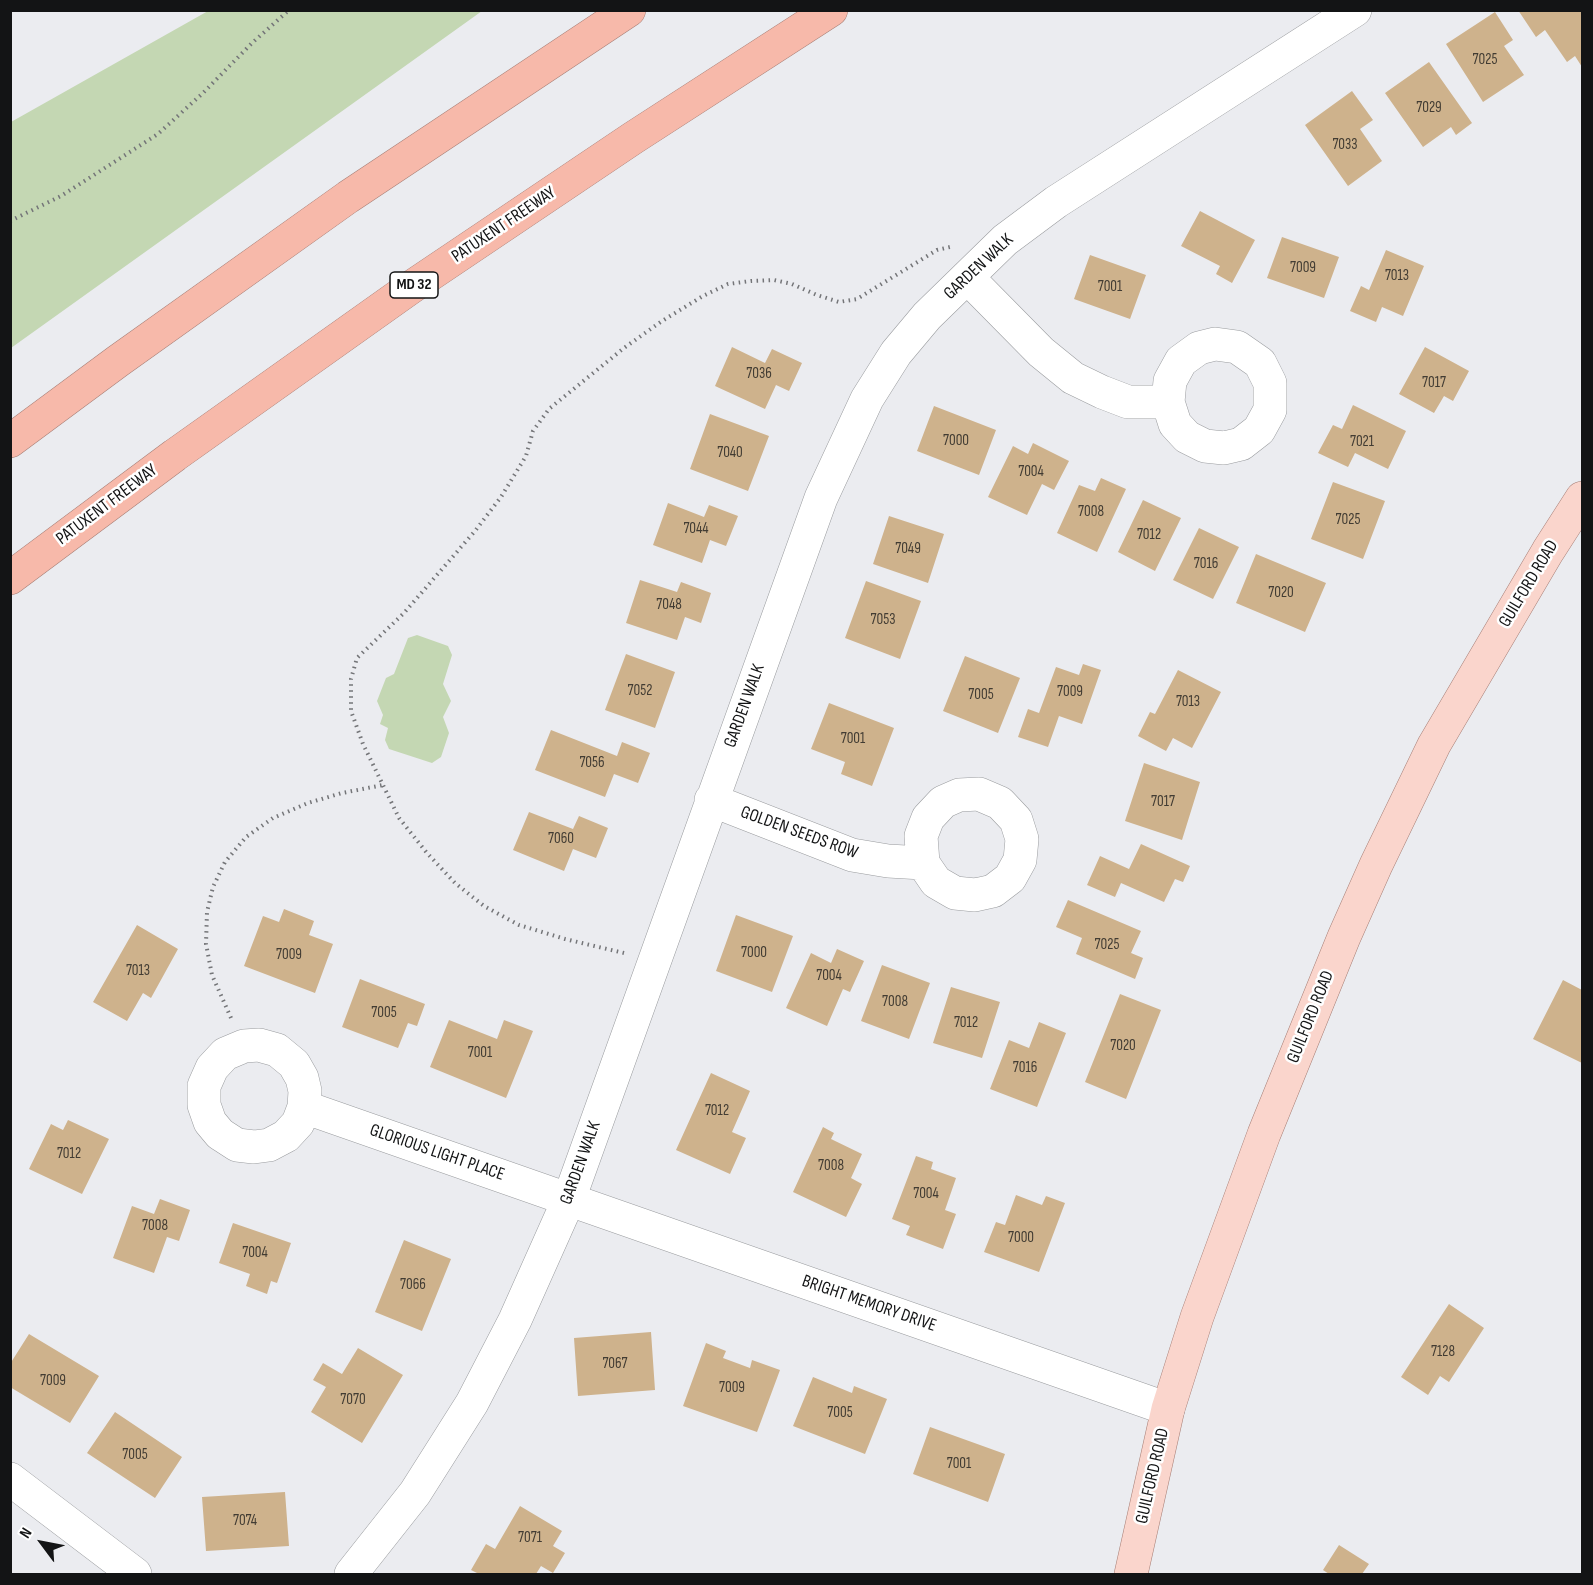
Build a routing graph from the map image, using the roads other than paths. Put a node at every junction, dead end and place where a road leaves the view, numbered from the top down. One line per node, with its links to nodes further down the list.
1 (629, 10): 6 (highway)
2 (831, 10): 8 (highway, PATUXENT FREEWAY / MD 32)
3 (1354, 10): 4 (street, GARDEN WALK)
4 (975, 269): 5 (street); 9 (street, GARDEN WALK)
5 (1168, 402)
6 (10, 441)
7 (1582, 498): 13 (main road, GUILFORD ROAD)
8 (10, 579)
9 (711, 800): 10 (street, GOLDEN SEEDS ROW); 12 (street, GARDEN WALK)
10 (923, 862)
11 (304, 1107): 11 (street); 12 (street, GLORIOUS LIGHT PLACE)
12 (569, 1199): 13 (street, BRIGHT MEMORY DRIVE); 16 (street, GARDEN WALK)
13 (1168, 1409): 17 (main road, GUILFORD ROAD)
14 (10, 1479): 15 (street)
15 (135, 1575)
16 (351, 1575)
17 (1131, 1575)

